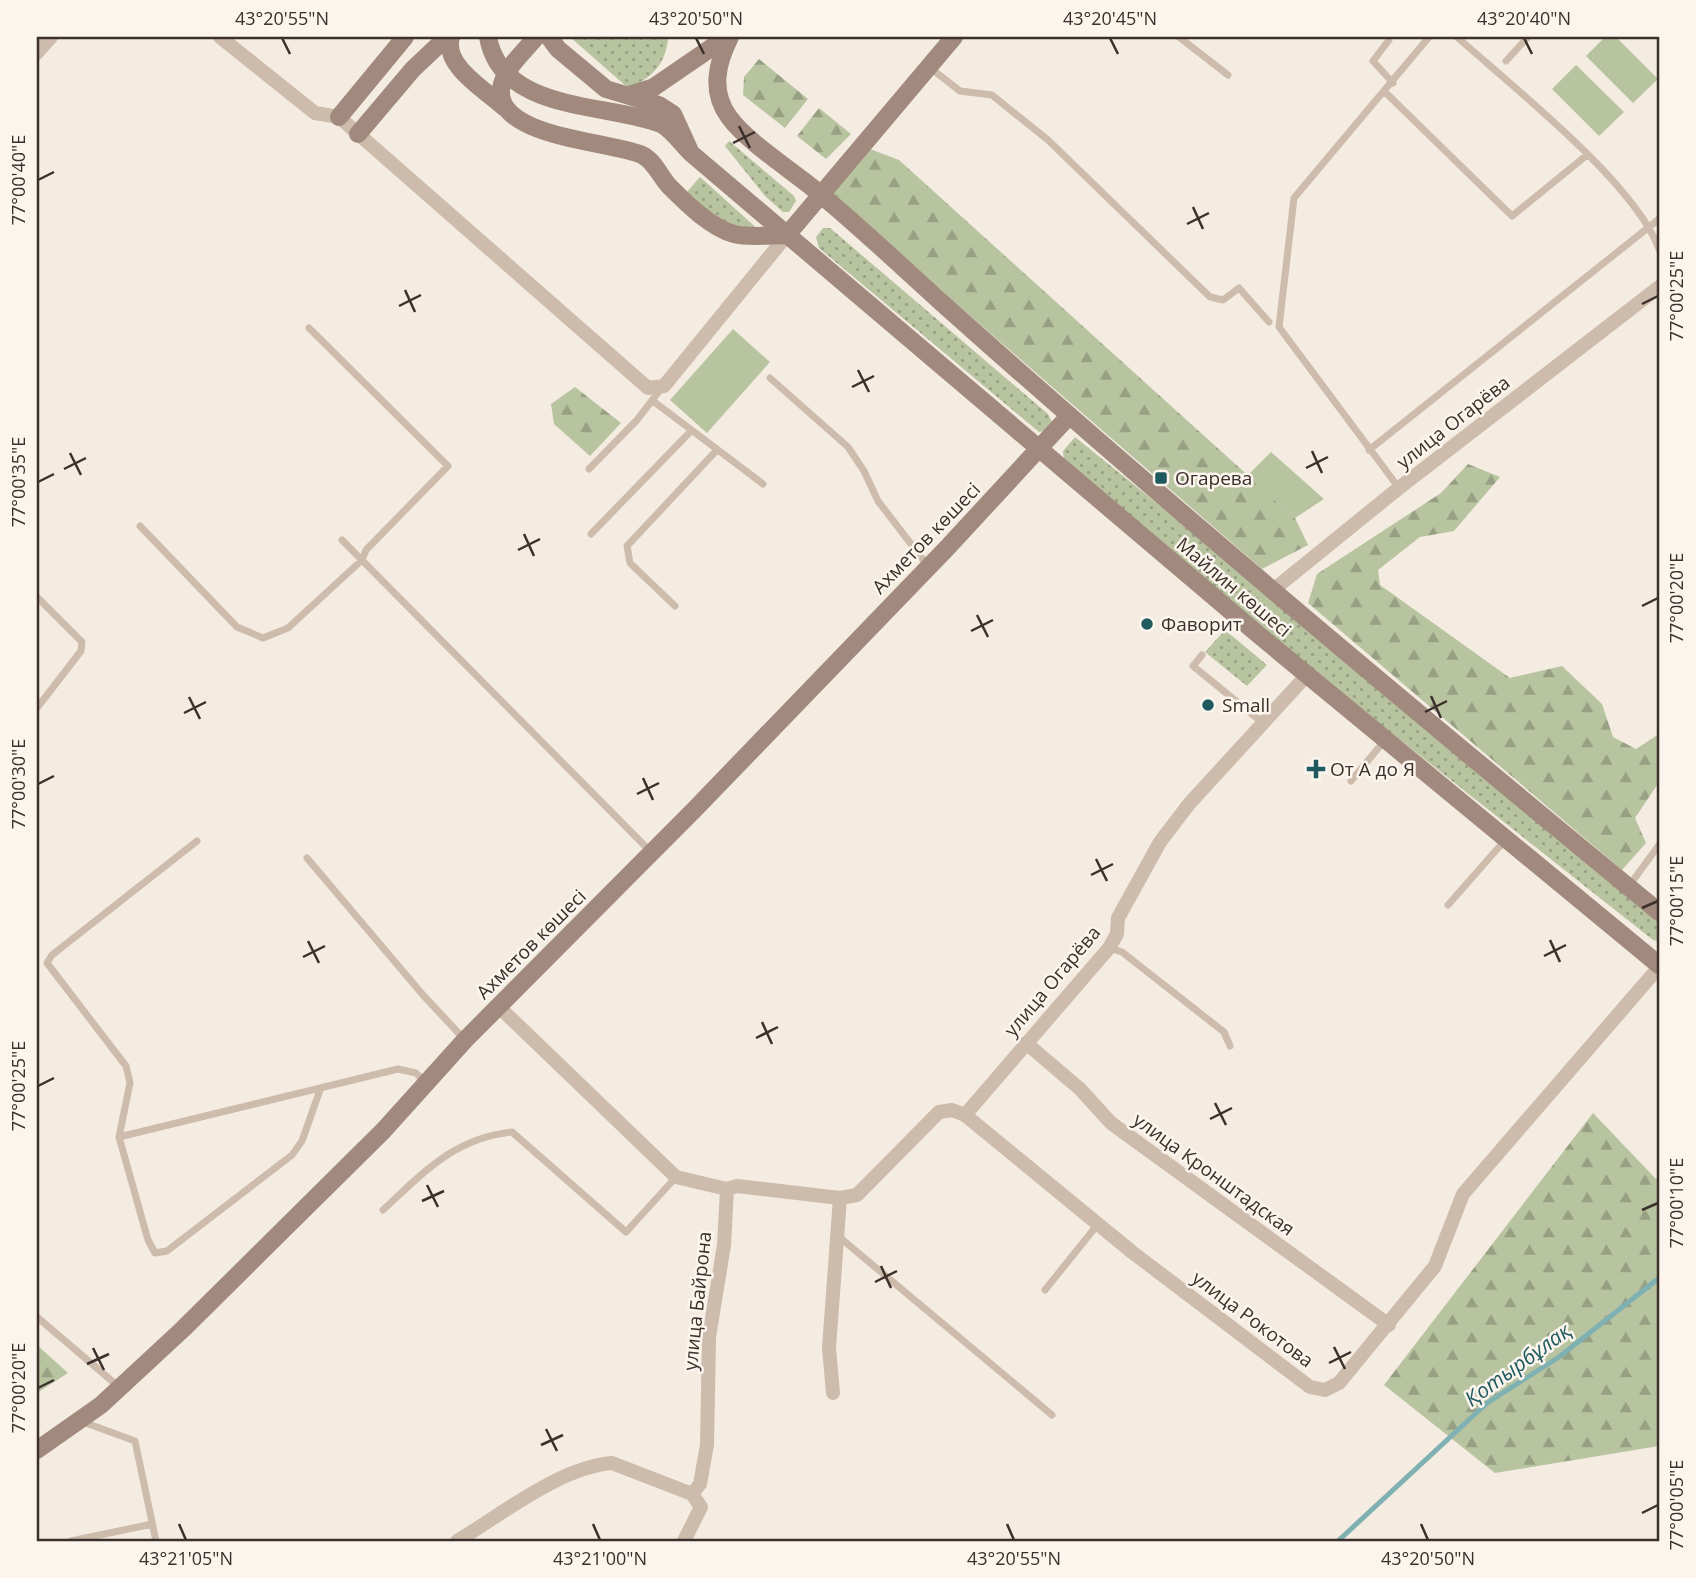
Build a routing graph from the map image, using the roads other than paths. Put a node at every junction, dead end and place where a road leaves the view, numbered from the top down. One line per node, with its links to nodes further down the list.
1 (51, 37): 16 (street)
2 (220, 37): 25 (street)
3 (405, 37): 25 (street)
4 (449, 37): 24 (street); 26 (street)
5 (488, 37): 27 (street, Майлин көшесі)
6 (519, 37): 17 (street)
7 (536, 37): 17 (street)
8 (549, 37): 23 (street)
9 (729, 37): 23 (street); 29 (street, Майлин көшесі)
10 (1179, 37): 20 (lane)
11 (1429, 37): 21 (lane)
12 (1457, 37): 28 (lane)
13 (1528, 37): 18 (lane)
14 (948, 39): 19 (street)
15 (1389, 40): 21 (lane)
16 (37, 53)
17 (517, 59): 24 (street)
18 (1507, 61)
19 (929, 67): 29 (street); 35 (lane)
20 (1227, 75)
21 (1393, 83): 22 (lane)
22 (1385, 92): 28 (lane); 44 (lane)
23 (622, 94): 27 (street)
24 (511, 113): 32 (street)
25 (339, 117): 26 (street)
26 (358, 134): 38 (street)
27 (692, 154): 32 (street, Майлин көшесі)
28 (1587, 155): 31 (lane)
29 (821, 194): 32 (street); 40 (street, Майлин көшесі)
30 (1659, 219): 31 (lane)
31 (1651, 227): 33 (lane); 44 (lane)
32 (787, 234): 38 (street); 43 (street, Майлин көшесі)
33 (1659, 250)
34 (1659, 287): 47 (street, улица Огарёва)
35 (1269, 322)
36 (309, 328): 51 (lane)
37 (770, 378): 52 (lane)
38 (664, 386): 39 (lane)
39 (653, 401): 41 (lane); 45 (lane)
40 (1069, 416): 43 (street, Ахметов көшесі); 53 (street, Майлин көшесі)
41 (690, 432): 42 (lane); 49 (lane)
42 (716, 450): 46 (lane); 55 (lane)
43 (1038, 450): 52 (street, Ахметов көшесі); 57 (street, Майлин көшесі)
44 (1369, 450): 47 (lane)
45 (589, 469)
46 (763, 484)
47 (1399, 488): 53 (street, улица Огарёва)
48 (140, 526): 51 (lane)
49 (591, 534)
50 (342, 540): 51 (lane)
51 (362, 561): 65 (lane)
52 (929, 567): 65 (street, Ахметов көшесі)
53 (1273, 590): 67 (street, Майлин көшесі)
54 (37, 597): 58 (lane)
55 (675, 606)
56 (1202, 654): 59 (lane)
57 (1307, 675): 59 (street, улица Огарёва); 60 (street, Майлин көшесі)
58 (37, 708)
59 (1263, 723): 70 (street, улица Огарёва)
60 (1385, 739): 61 (lane); 62 (street, Майлин көшесі)
61 (1351, 781)
62 (1506, 839): 68 (lane); 71 (street, Майлин көшесі)
63 (197, 841): 79 (lane)
64 (1659, 845): 67 (lane)
65 (651, 852): 72 (street, Ахметов көшесі)
66 (307, 858): 73 (lane)
67 (1628, 887): 69 (street, Майлин көшесі)
68 (1448, 905)
69 (1659, 912)
70 (1110, 948): 74 (street, улица Огарёва); 75 (lane)
71 (1659, 966): 88 (street, улица Рокотова)
72 (498, 1006): 73 (street, Ахметов көшесі); 80 (street)
73 (465, 1040): 76 (street, Ахметов көшесі)
74 (1026, 1043): 78 (street, улица Огарёва); 88 (street, улица Кронштадская)
75 (1230, 1046)
76 (426, 1083): 77 (lane); 89 (street, Ахметов көшесі)
77 (320, 1090): 79 (lane); 79 (lane)
78 (965, 1115): 82 (street); 84 (street, улица Рокотова)
79 (119, 1137)
80 (676, 1177): 81 (street); 83 (lane)
81 (727, 1189): 82 (street); 94 (street, улица Байрона)
82 (840, 1198): 85 (street)
83 (383, 1210)
84 (1098, 1224): 86 (lane); 88 (street, улица Рокотова)
85 (838, 1236): 90 (street); 91 (lane)
86 (1045, 1290)
87 (37, 1317): 89 (lane)
88 (1390, 1325)
89 (119, 1388): 92 (street, Ахметов көшесі)
90 (833, 1393)
91 (1052, 1415)
92 (79, 1420): 93 (street, Ахметов көшесі); 95 (lane)
93 (37, 1450)
94 (692, 1494): 96 (street); 99 (street)
95 (152, 1524): 97 (lane); 98 (lane)
96 (465, 1539)
97 (71, 1541)
98 (156, 1541)
99 (684, 1541)

